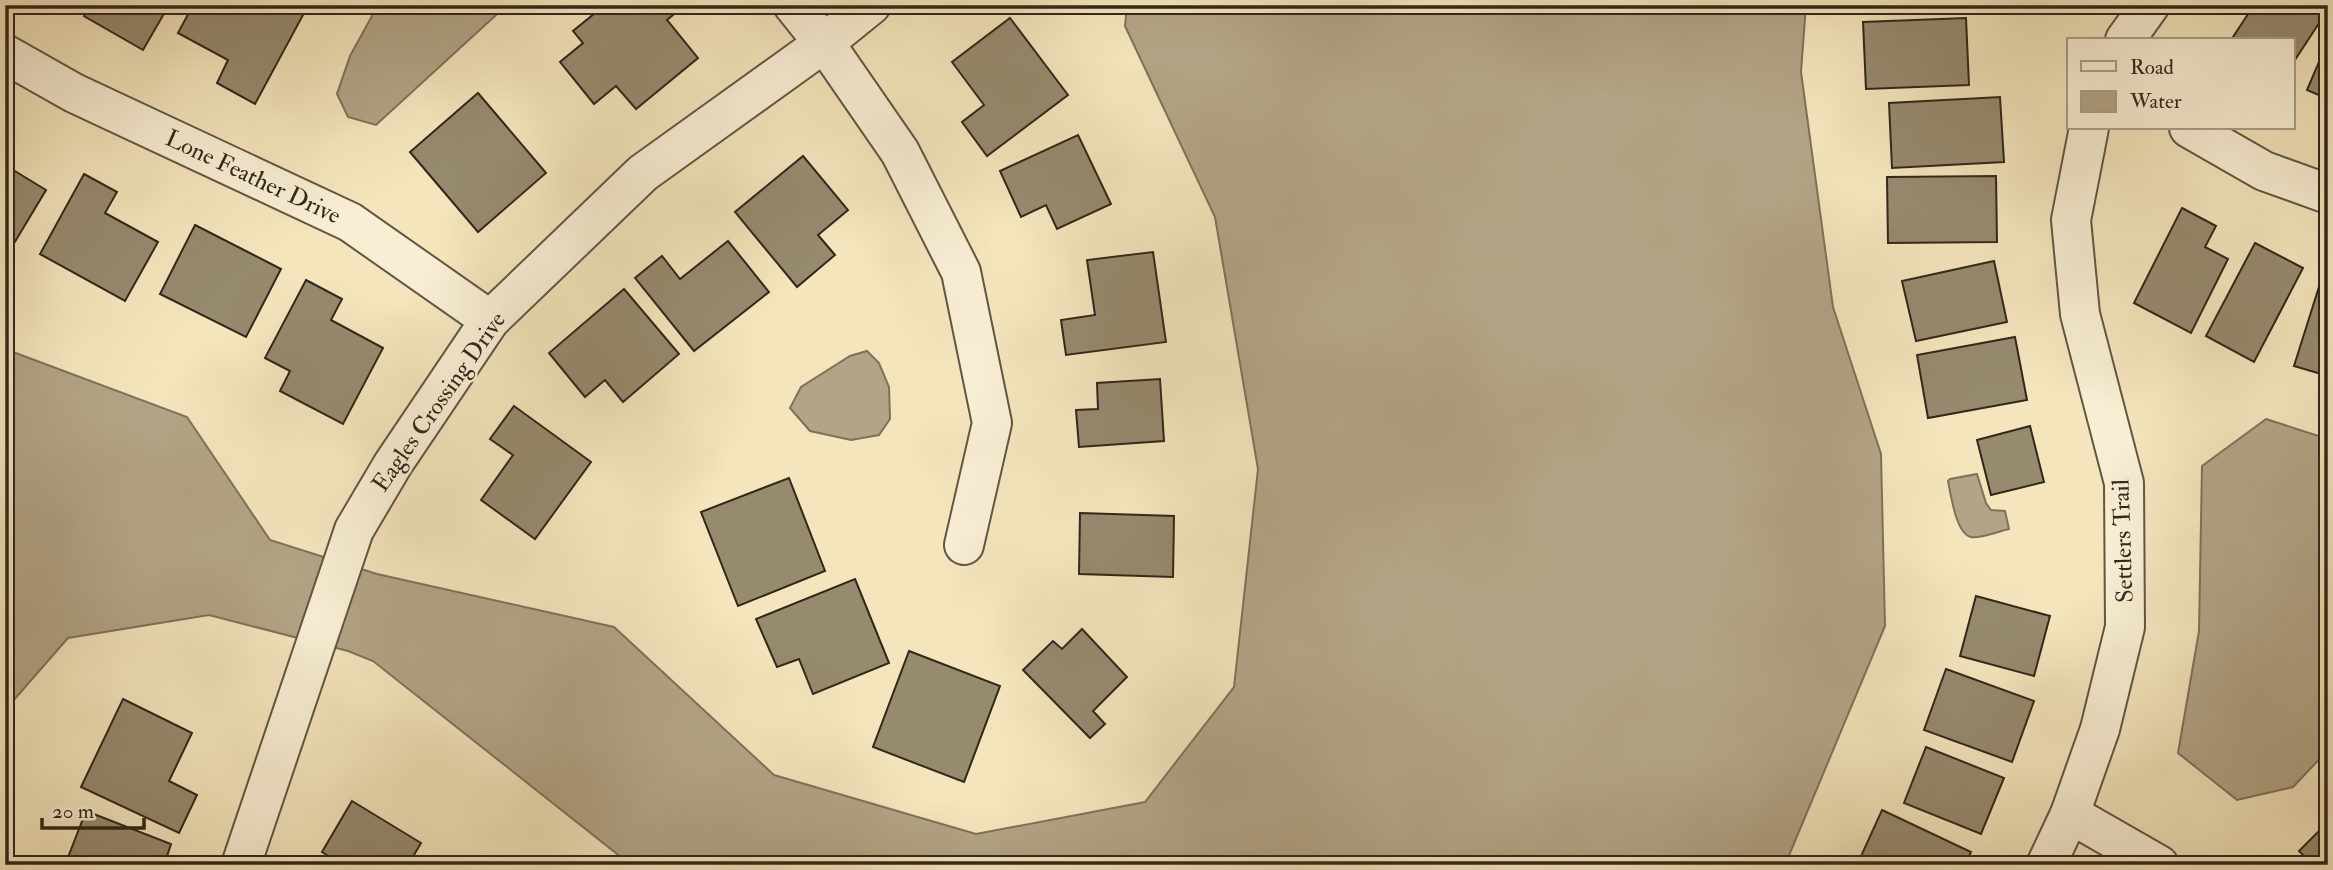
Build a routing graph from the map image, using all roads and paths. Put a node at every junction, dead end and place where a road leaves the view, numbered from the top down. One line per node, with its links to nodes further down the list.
1 (793, 5): 5 (street)
2 (871, 5): 5 (street, Eagles Crossing Drive)
3 (2150, 5): 4 (street)
4 (2126, 38)
5 (824, 43): 10 (street, Eagles Crossing Drive); 11 (street)
6 (5, 54): 10 (street, Lone Feather Drive)
7 (2089, 130): 12 (street, Settlers Trail)
8 (2192, 130): 9 (street)
9 (2328, 194)
10 (490, 320): 13 (street, Eagles Crossing Drive)
11 (964, 545)
12 (2070, 814): 14 (street, Settlers Trail); 15 (street)
13 (241, 865)
14 (2046, 865)
15 (2159, 865)

